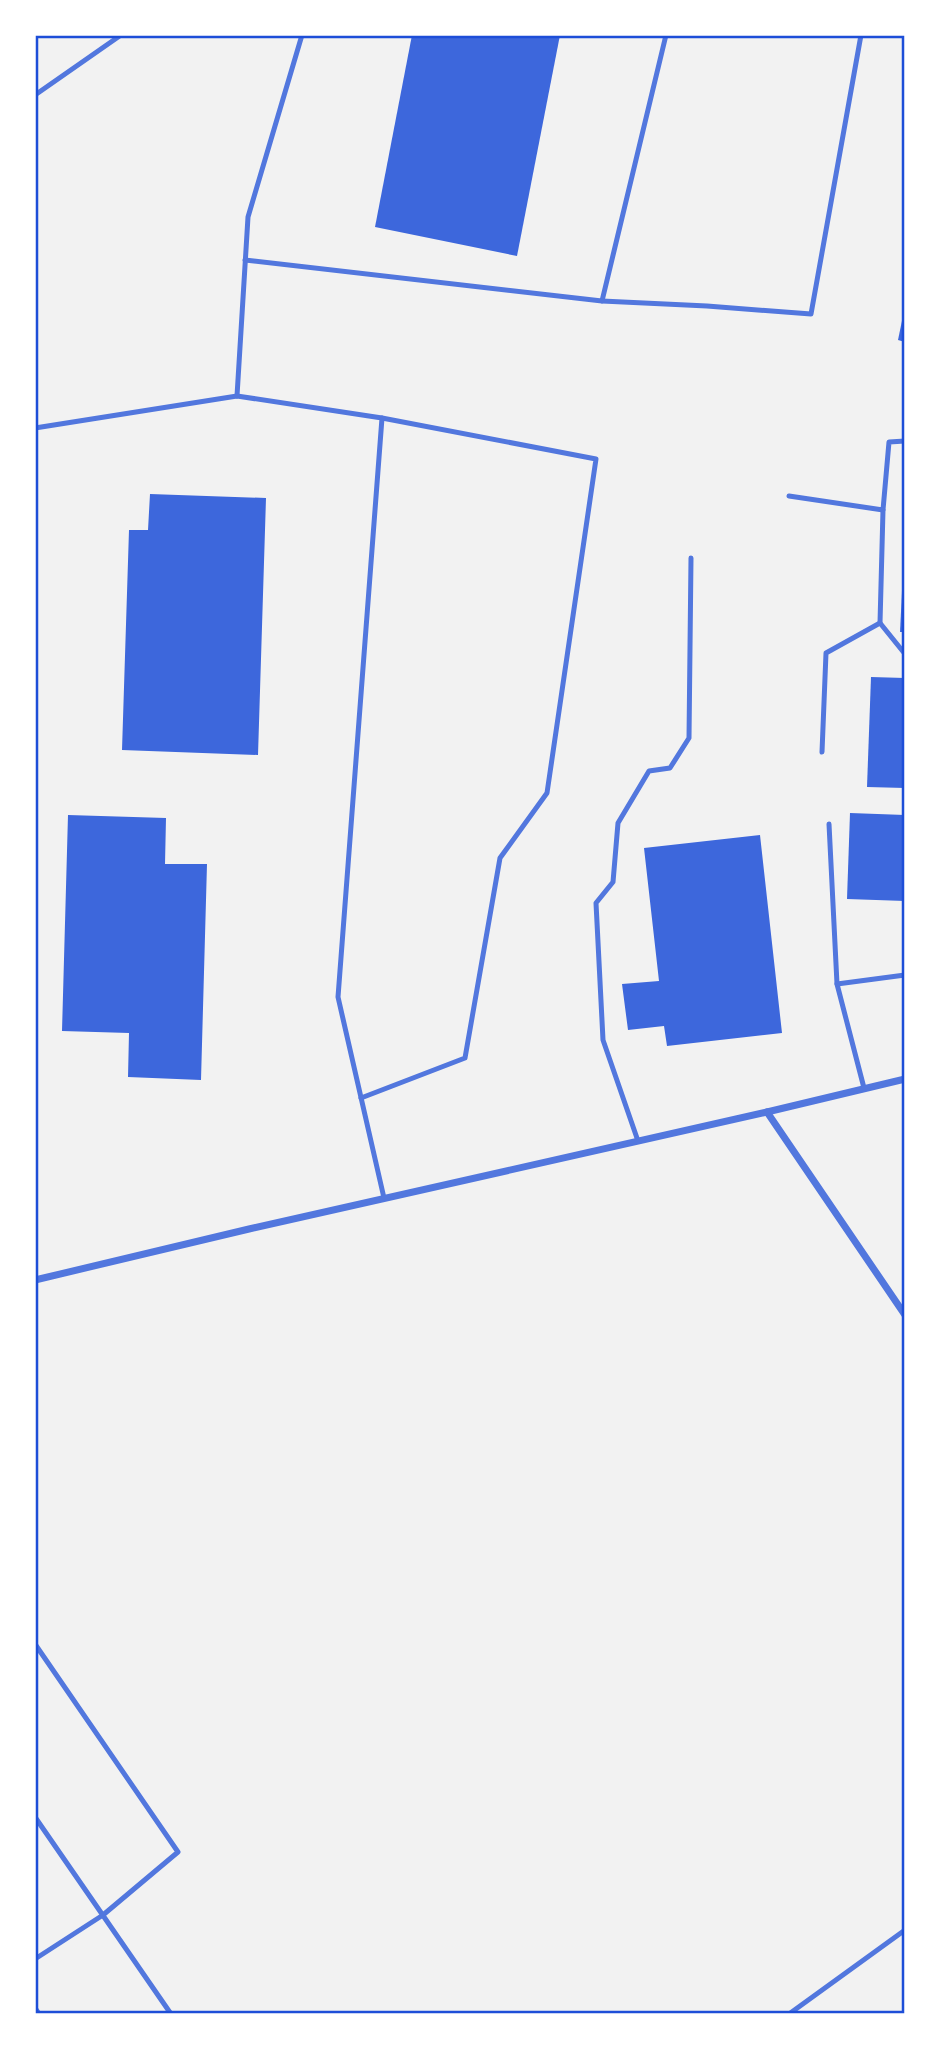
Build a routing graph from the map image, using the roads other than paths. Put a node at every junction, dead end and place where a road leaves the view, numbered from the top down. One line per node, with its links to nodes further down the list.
1 (121, 35): 5 (lane)
2 (302, 35): 6 (lane)
3 (666, 35): 7 (lane)
4 (861, 35): 7 (lane)
5 (35, 95)
6 (245, 260): 7 (lane); 8 (lane)
7 (602, 301)
8 (237, 396): 9 (lane); 10 (lane)
9 (382, 418): 23 (lane); 23 (lane)
10 (35, 428)
11 (905, 441): 13 (lane)
12 (789, 496): 13 (lane)
13 (884, 510): 15 (lane)
14 (691, 558): 25 (lane)
15 (880, 623): 16 (lane); 17 (lane)
16 (905, 654)
17 (822, 752)
18 (829, 824): 20 (lane)
19 (905, 975): 20 (lane)
20 (837, 984): 22 (lane)
21 (905, 1079): 22 (street)
22 (864, 1088): 24 (street)
23 (361, 1098): 26 (lane)
24 (767, 1112): 25 (street); 28 (street)
25 (638, 1141): 26 (street)
26 (384, 1198): 27 (street)
27 (35, 1280)
28 (905, 1315)
29 (35, 1644): 31 (lane)
30 (35, 1817): 31 (lane)
31 (103, 1915): 33 (lane); 36 (lane)
32 (905, 1930): 37 (lane)
33 (35, 1959)
34 (35, 2008): 35 (lane)
35 (39, 2014)
36 (172, 2014)
37 (789, 2014)

